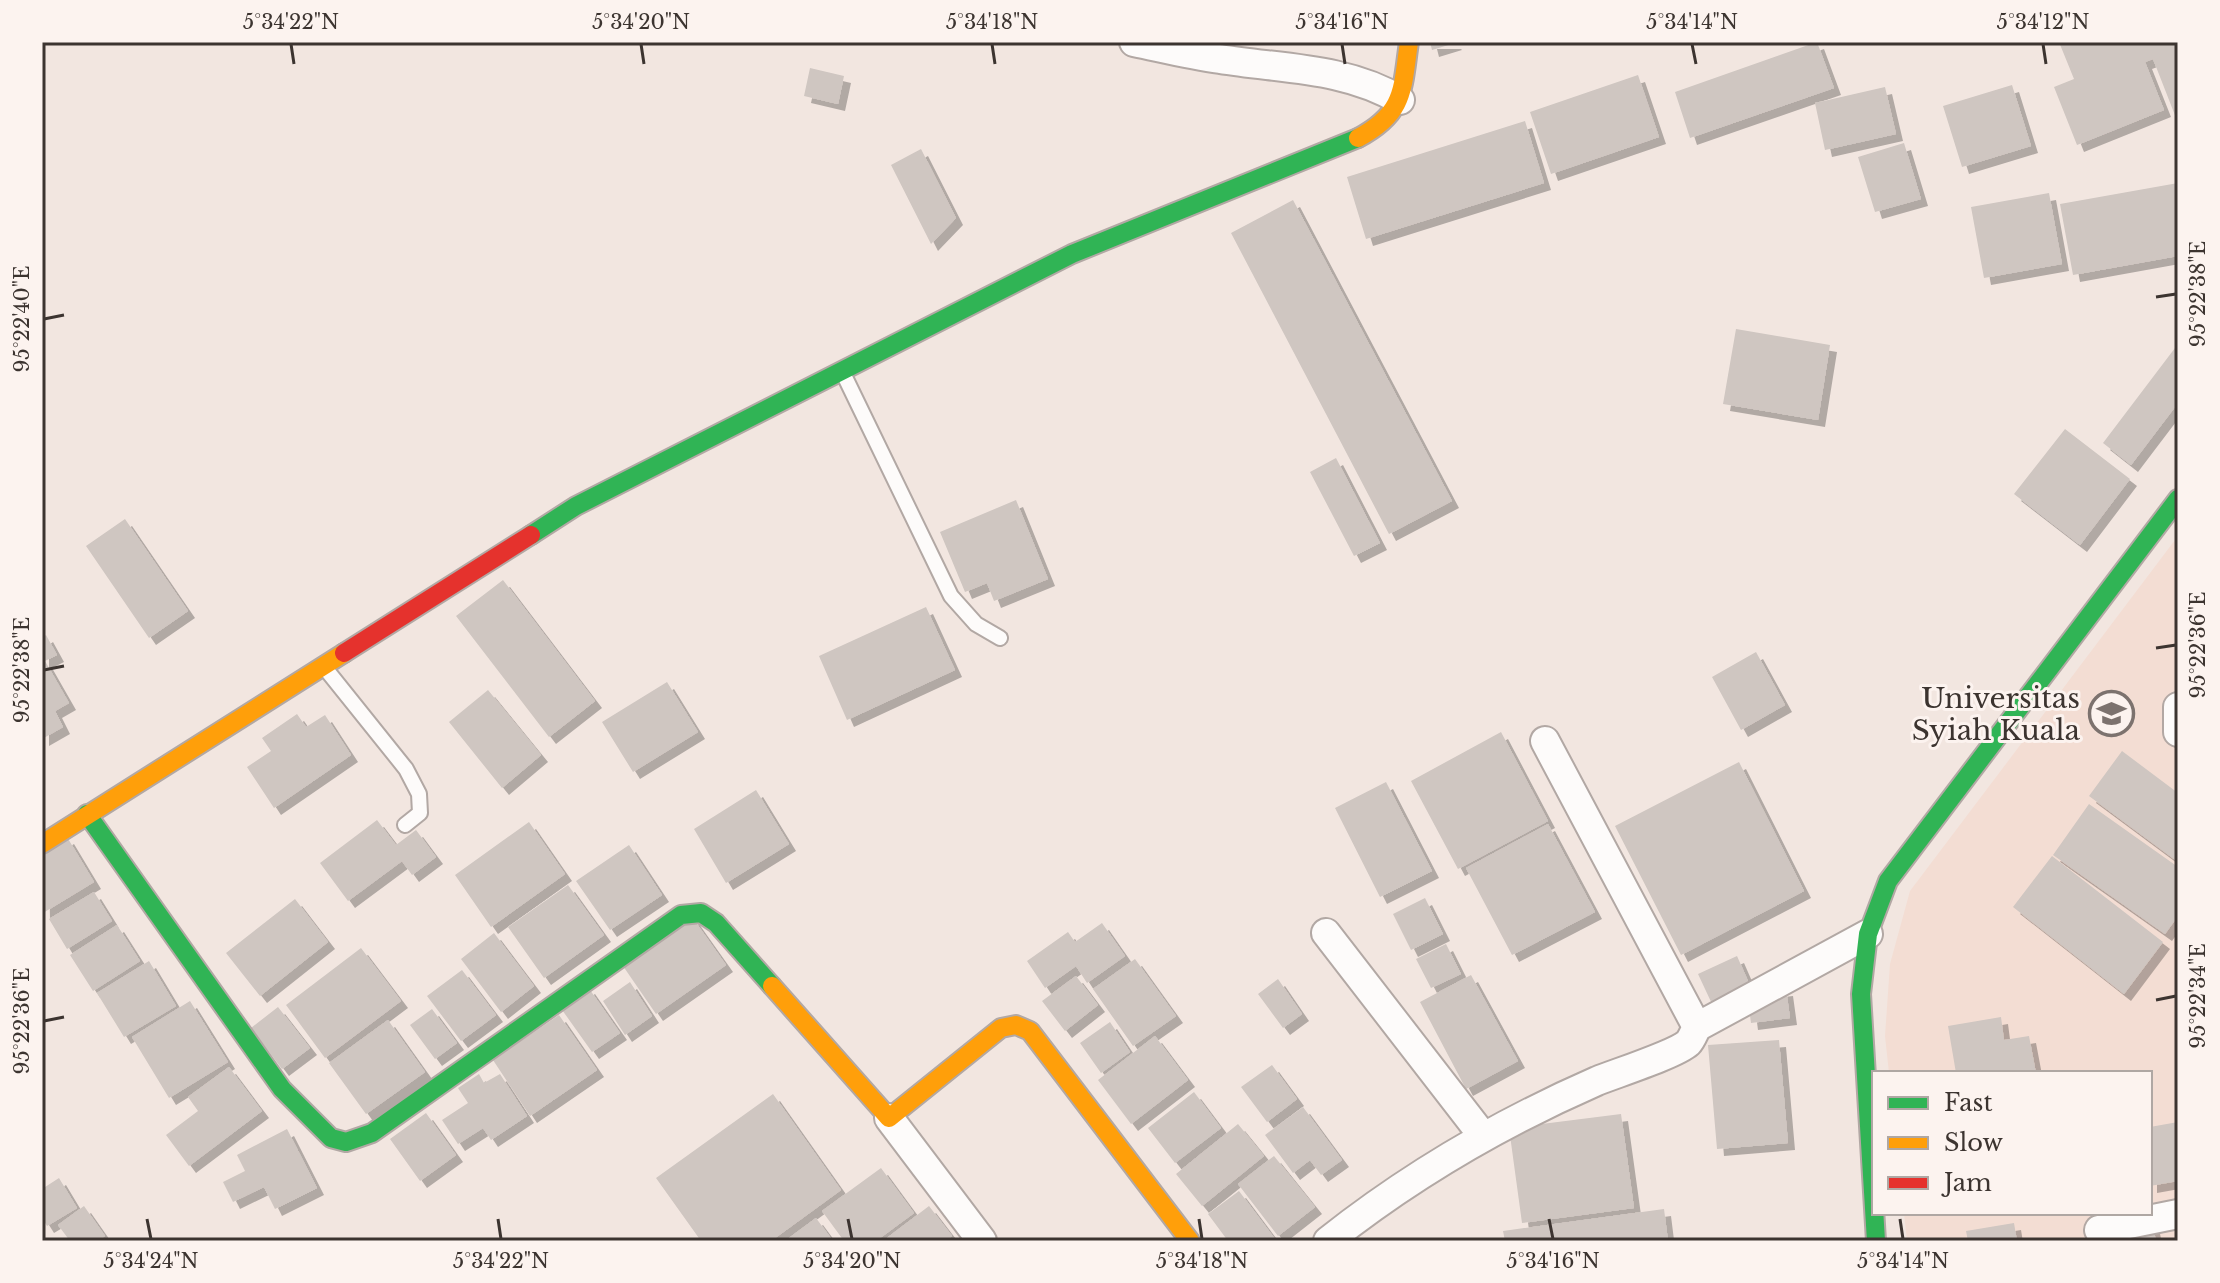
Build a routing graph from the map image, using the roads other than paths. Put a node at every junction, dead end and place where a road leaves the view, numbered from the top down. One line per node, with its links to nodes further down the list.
1 (1134, 42): 3 (street)
2 (1409, 42): 3 (street)
3 (1400, 100): 4 (street)
4 (842, 369): 6 (lane); 7 (street)
5 (2178, 499): 15 (street)
6 (1000, 638)
7 (322, 665): 11 (street); 12 (lane)
8 (2178, 707): 9 (street)
9 (2178, 732)
10 (1545, 741): 16 (street)
11 (87, 814): 13 (street); 17 (street)
12 (405, 825)
13 (42, 844)
14 (1326, 933): 18 (street)
15 (1868, 934): 16 (street); 19 (street)
16 (1697, 1027): 18 (street)
17 (889, 1118): 23 (street); 24 (street)
18 (1483, 1136): 25 (street)
19 (1872, 1175)
20 (2178, 1214): 22 (street)
21 (1874, 1215): 26 (street)
22 (2099, 1230)
23 (982, 1241)
24 (1190, 1241)
25 (1328, 1241)
26 (1876, 1241)

